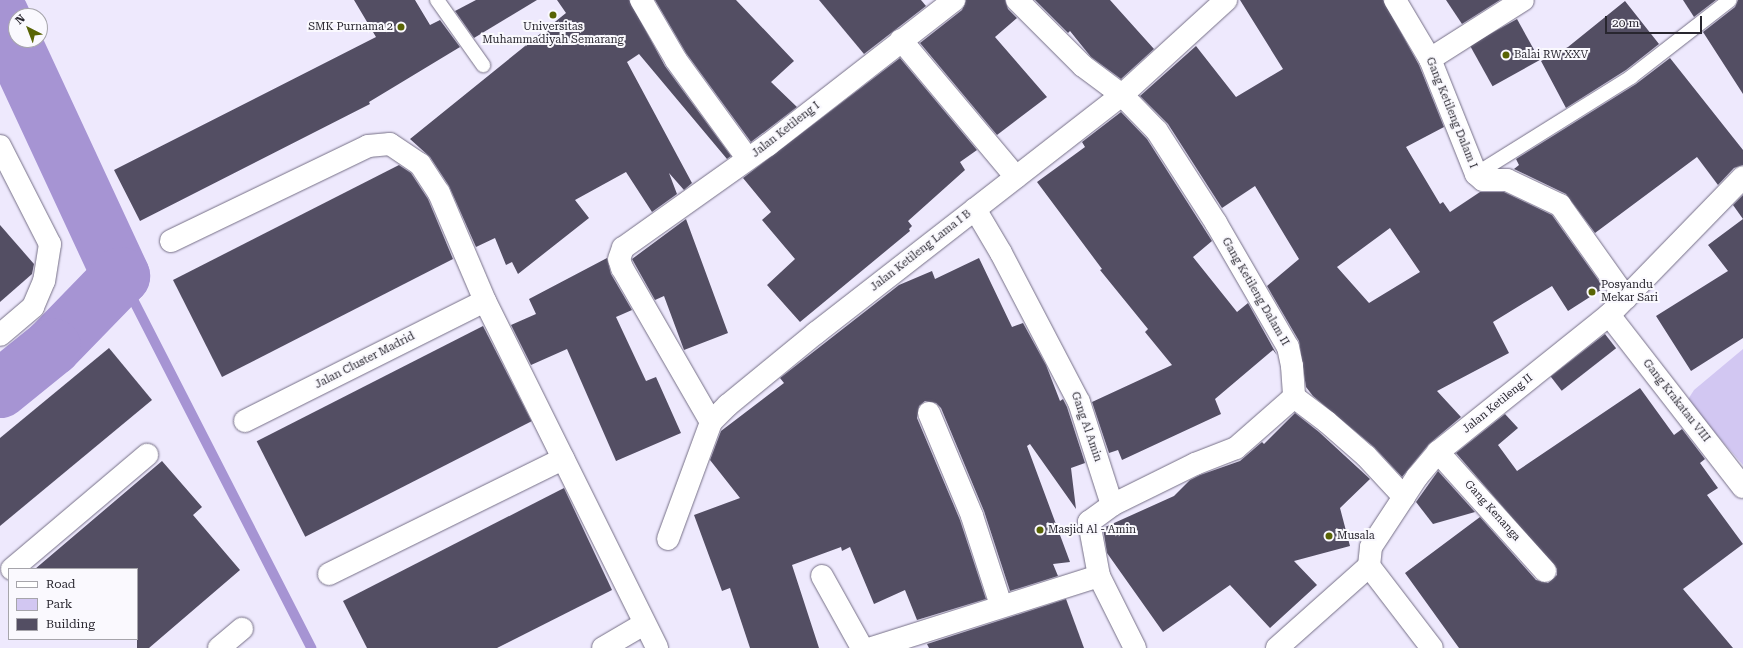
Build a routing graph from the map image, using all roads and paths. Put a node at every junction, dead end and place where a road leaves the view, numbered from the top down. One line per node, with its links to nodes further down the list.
1 (437, 0): 11 (lane)
2 (641, 0): 14 (street)
3 (954, 0): 9 (street, Jalan Ketileng I)
4 (1016, 0): 12 (street, Gang Ketileng Dalam II)
5 (1226, 0): 12 (street, Jalan Ketileng Lama I B)
6 (1395, 0): 10 (street, Gang Ketileng Dalam I)
7 (1523, 0): 10 (street)
8 (1730, 0): 15 (lane)
9 (901, 40): 14 (street, Jalan Ketileng I); 16 (street)
10 (1430, 59): 15 (street, Gang Ketileng Dalam I)
11 (483, 65)
12 (1122, 95): 16 (street, Jalan Ketileng Lama I B); 24 (street, Gang Ketileng Dalam II)
13 (0, 146): 23 (street)
14 (748, 159): 27 (street, Jalan Ketileng I)
15 (1476, 174): 20 (street, Gang Ketileng Dalam I)
16 (1016, 177): 18 (street, Jalan Ketileng Lama I B)
17 (1743, 177): 20 (street, Jalan Ketileng II)
18 (975, 209): 27 (street, Jalan Ketileng Lama I B); 33 (street, Gang Al Amin)
19 (171, 241): 21 (street)
20 (1626, 298): 22 (street, Jalan Ketileng II)
21 (485, 301): 26 (street, Jalan Cluster Madrid); 30 (street)
22 (1609, 315): 28 (street, Jalan Ketileng II); 31 (street, Gang Krakatau VIII)
23 (0, 335)
24 (1294, 397): 32 (street); 33 (street)
25 (929, 413): 43 (street)
26 (245, 421)
27 (711, 422): 34 (street, Jalan Ketileng Lama I B)
28 (1438, 452): 32 (street, Jalan Ketileng II); 37 (street, Gang Kenanga)
29 (147, 455): 36 (street)
30 (563, 459): 39 (street); 44 (street)
31 (1743, 487)
32 (1404, 497): 35 (street, Jalan Ketileng II)
33 (1112, 505): 41 (street)
34 (668, 539)
35 (1370, 566): 52 (street); 53 (street)
36 (13, 568)
37 (1545, 571)
38 (8, 572): 42 (street)
39 (329, 574)
40 (822, 576): 49 (street)
41 (1099, 576): 43 (street); 51 (street)
42 (0, 579)
43 (1001, 605): 50 (street)
44 (644, 624): 47 (street); 48 (street)
45 (242, 629): 46 (street)
46 (219, 648)
47 (603, 648)
48 (657, 648)
49 (862, 648)
50 (872, 648)
51 (1135, 648)
52 (1277, 648)
53 (1432, 648)

